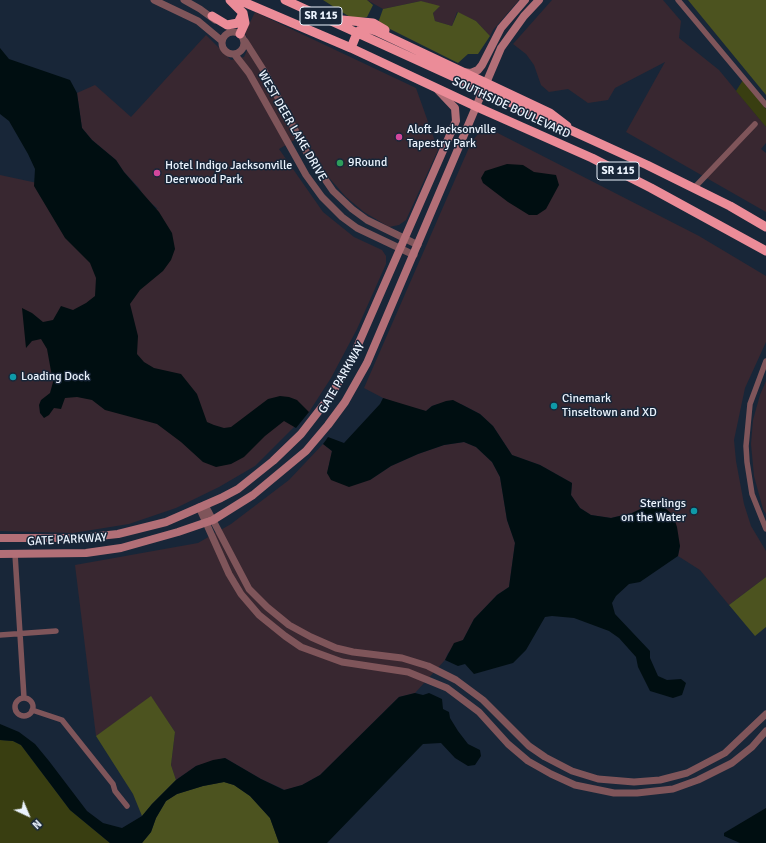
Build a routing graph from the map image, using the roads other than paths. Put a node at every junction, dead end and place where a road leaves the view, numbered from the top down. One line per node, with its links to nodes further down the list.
1 (154, 0): 16 (street, WEST DEER LAKE DRIVE)
2 (184, 0): 10 (street, WEST DEER LAKE DRIVE)
3 (230, 0): 9 (highway)
4 (239, 0): 18 (highway, SOUTHSIDE BOULEVARD / SR 115)
5 (285, 0): 11 (highway, SOUTHSIDE BOULEVARD / SR 115)
6 (525, 0): 12 (main road)
7 (539, 0): 14 (main road, GATE PARKWAY)
8 (678, 0): 23 (street)
9 (243, 13): 10 (highway); 15 (highway)
10 (212, 16): 15 (street, WEST DEER LAKE DRIVE)
11 (323, 18): 13 (highway, SOUTHSIDE BOULEVARD / SR 115); 17 (highway)
12 (501, 28): 14 (main road); 20 (main road)
13 (357, 33): 17 (highway); 18 (highway); 22 (highway, SOUTHSIDE BOULEVARD / SR 115)
14 (510, 34): 22 (main road, GATE PARKWAY)
15 (238, 36): 16 (street); 19 (street); 28 (street, WEST DEER LAKE DRIVE)
16 (222, 41): 19 (street, WEST DEER LAKE DRIVE)
17 (407, 46): 20 (highway)
18 (351, 48): 21 (highway, SOUTHSIDE BOULEVARD / SR 115)
19 (234, 55): 30 (street, WEST DEER LAKE DRIVE)
20 (461, 72): 22 (highway)
21 (431, 84): 24 (highway, SOUTHSIDE BOULEVARD / SR 115); 28 (main road, GATE PARKWAY)
22 (485, 88): 24 (main road, GATE PARKWAY); 26 (highway, SOUTHSIDE BOULEVARD / SR 115)
23 (766, 105)
24 (477, 108): 29 (main road, GATE PARKWAY); 31 (highway, SOUTHSIDE BOULEVARD / SR 115)
25 (755, 124): 26 (street)
26 (694, 188): 27 (highway, SOUTHSIDE BOULEVARD / SR 115)
27 (766, 227)
28 (405, 238): 29 (street, WEST DEER LAKE DRIVE); 30 (main road, GATE PARKWAY)
29 (418, 245): 32 (main road, GATE PARKWAY)
30 (400, 249): 32 (street, WEST DEER LAKE DRIVE); 34 (main road, GATE PARKWAY)
31 (766, 251)
32 (414, 255): 35 (main road, GATE PARKWAY)
33 (766, 361): 36 (street)
34 (202, 506): 35 (street); 37 (main road, GATE PARKWAY)
35 (210, 521): 39 (main road, GATE PARKWAY); 40 (street); 45 (street)
36 (766, 529)
37 (0, 538)
38 (0, 554): 39 (main road, GATE PARKWAY)
39 (15, 554): 43 (street)
40 (296, 629): 42 (street); 45 (street)
41 (56, 631): 43 (street)
42 (303, 633): 46 (street); 47 (street)
43 (20, 634): 44 (street); 49 (street)
44 (0, 635)
45 (287, 638): 46 (street)
46 (298, 645): 48 (street)
47 (390, 657): 48 (street); 53 (street)
48 (389, 668): 54 (street)
49 (24, 698): 50 (street); 50 (street)
50 (32, 710): 59 (street)
51 (766, 714): 55 (street)
52 (766, 732): 57 (street)
53 (521, 739): 54 (street); 56 (street)
54 (513, 748): 58 (street)
55 (660, 780): 56 (street); 57 (street)
56 (648, 781): 58 (street)
57 (660, 791): 58 (street)
58 (650, 792)
59 (127, 806)

